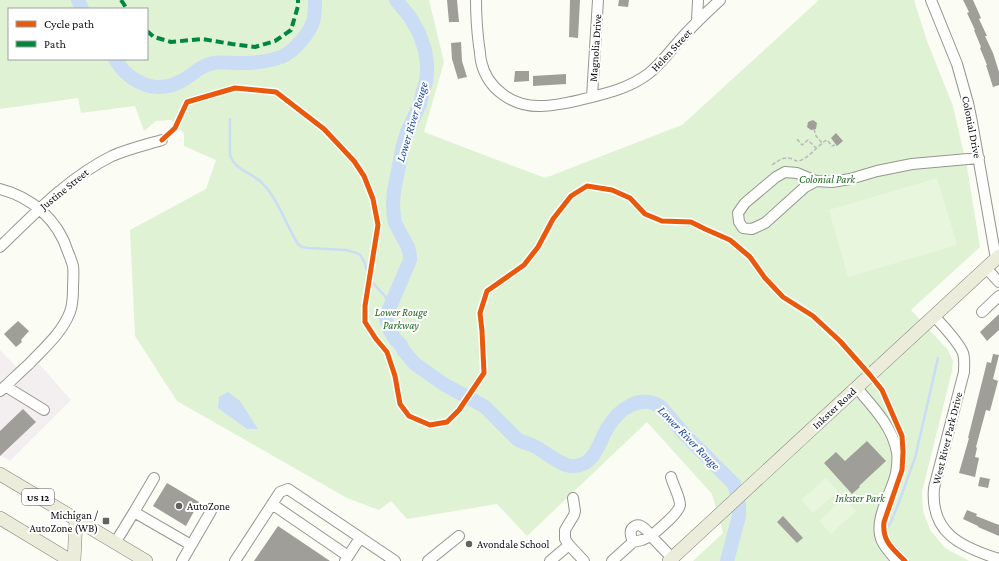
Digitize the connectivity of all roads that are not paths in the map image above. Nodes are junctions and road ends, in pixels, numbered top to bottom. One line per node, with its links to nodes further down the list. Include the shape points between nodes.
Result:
1 (476, 0): 7 (street, Helen Street, via 483,69 500,93 520,104 538,106 563,104)
2 (598, 0): 7 (street, Magnolia Drive)
3 (698, 0): 6 (street)
4 (720, 0): 6 (street, Helen Street)
5 (931, 0): 9 (street, Colonial Drive, via 963,84)
6 (697, 22): 7 (street, Helen Street, via 647,75 623,88)
7 (592, 97)
8 (162, 140): 12 (street, Justine Street, via 126,150 100,162 63,187)
9 (978, 158): 10 (street, via 912,164 850,179); 14 (street, Colonial Drive)
10 (816, 181): 10 (street, via 797,173 785,172 776,176 744,203 738,213 739,222 743,228 752,229 764,224)
11 (0, 189): 12 (street, via 21,196)
12 (40, 208): 13 (street, Justine Street); 20 (street, via 60,233 66,247 72,265 73,300 70,312 56,335)
13 (0, 247)
14 (994, 261): 15 (street); 18 (main road, Inkster Road)
15 (999, 282)
16 (999, 296): 17 (street)
17 (982, 312)
18 (934, 316): 19 (main road, Inkster Road); 40 (street, West River Park Drive, via 959,345 965,363 934,488 935,510 942,526 955,540)
19 (856, 387): 42 (main road, Inkster Road); 51 (street, via 890,431 897,453 896,476 885,503 879,530 882,542)
20 (3, 388): 21 (street)
21 (44, 410)
22 (0, 474): 30 (main road, US 12)
23 (671, 477): 32 (street, via 680,505 677,512)
24 (154, 478): 28 (street)
25 (574, 498): 37 (street, via 574,515 565,530 565,539)
26 (272, 504): 33 (street, via 280,492 288,489); 39 (street); 46 (street)
27 (211, 511): 36 (street)
28 (134, 512): 35 (street); 36 (street)
29 (0, 518): 38 (main road)
30 (76, 520): 35 (main road, US 12); 43 (main road)
31 (459, 536): 41 (street)
32 (652, 536): 34 (street); 34 (street, via 640,525 636,526 630,534); 42 (street)
33 (360, 538): 39 (street); 47 (street)
34 (633, 542): 50 (street)
35 (115, 543): 44 (main road, US 12)
36 (191, 545): 45 (street)
37 (569, 545): 48 (street); 49 (street)
38 (56, 557): 43 (main road)
39 (346, 558)
40 (999, 559)
41 (431, 560)
42 (670, 560)
43 (73, 561)
44 (146, 561)
45 (182, 561)
46 (235, 561)
47 (395, 561)
48 (550, 561)
49 (584, 561)
50 (612, 561)
51 (897, 561)

